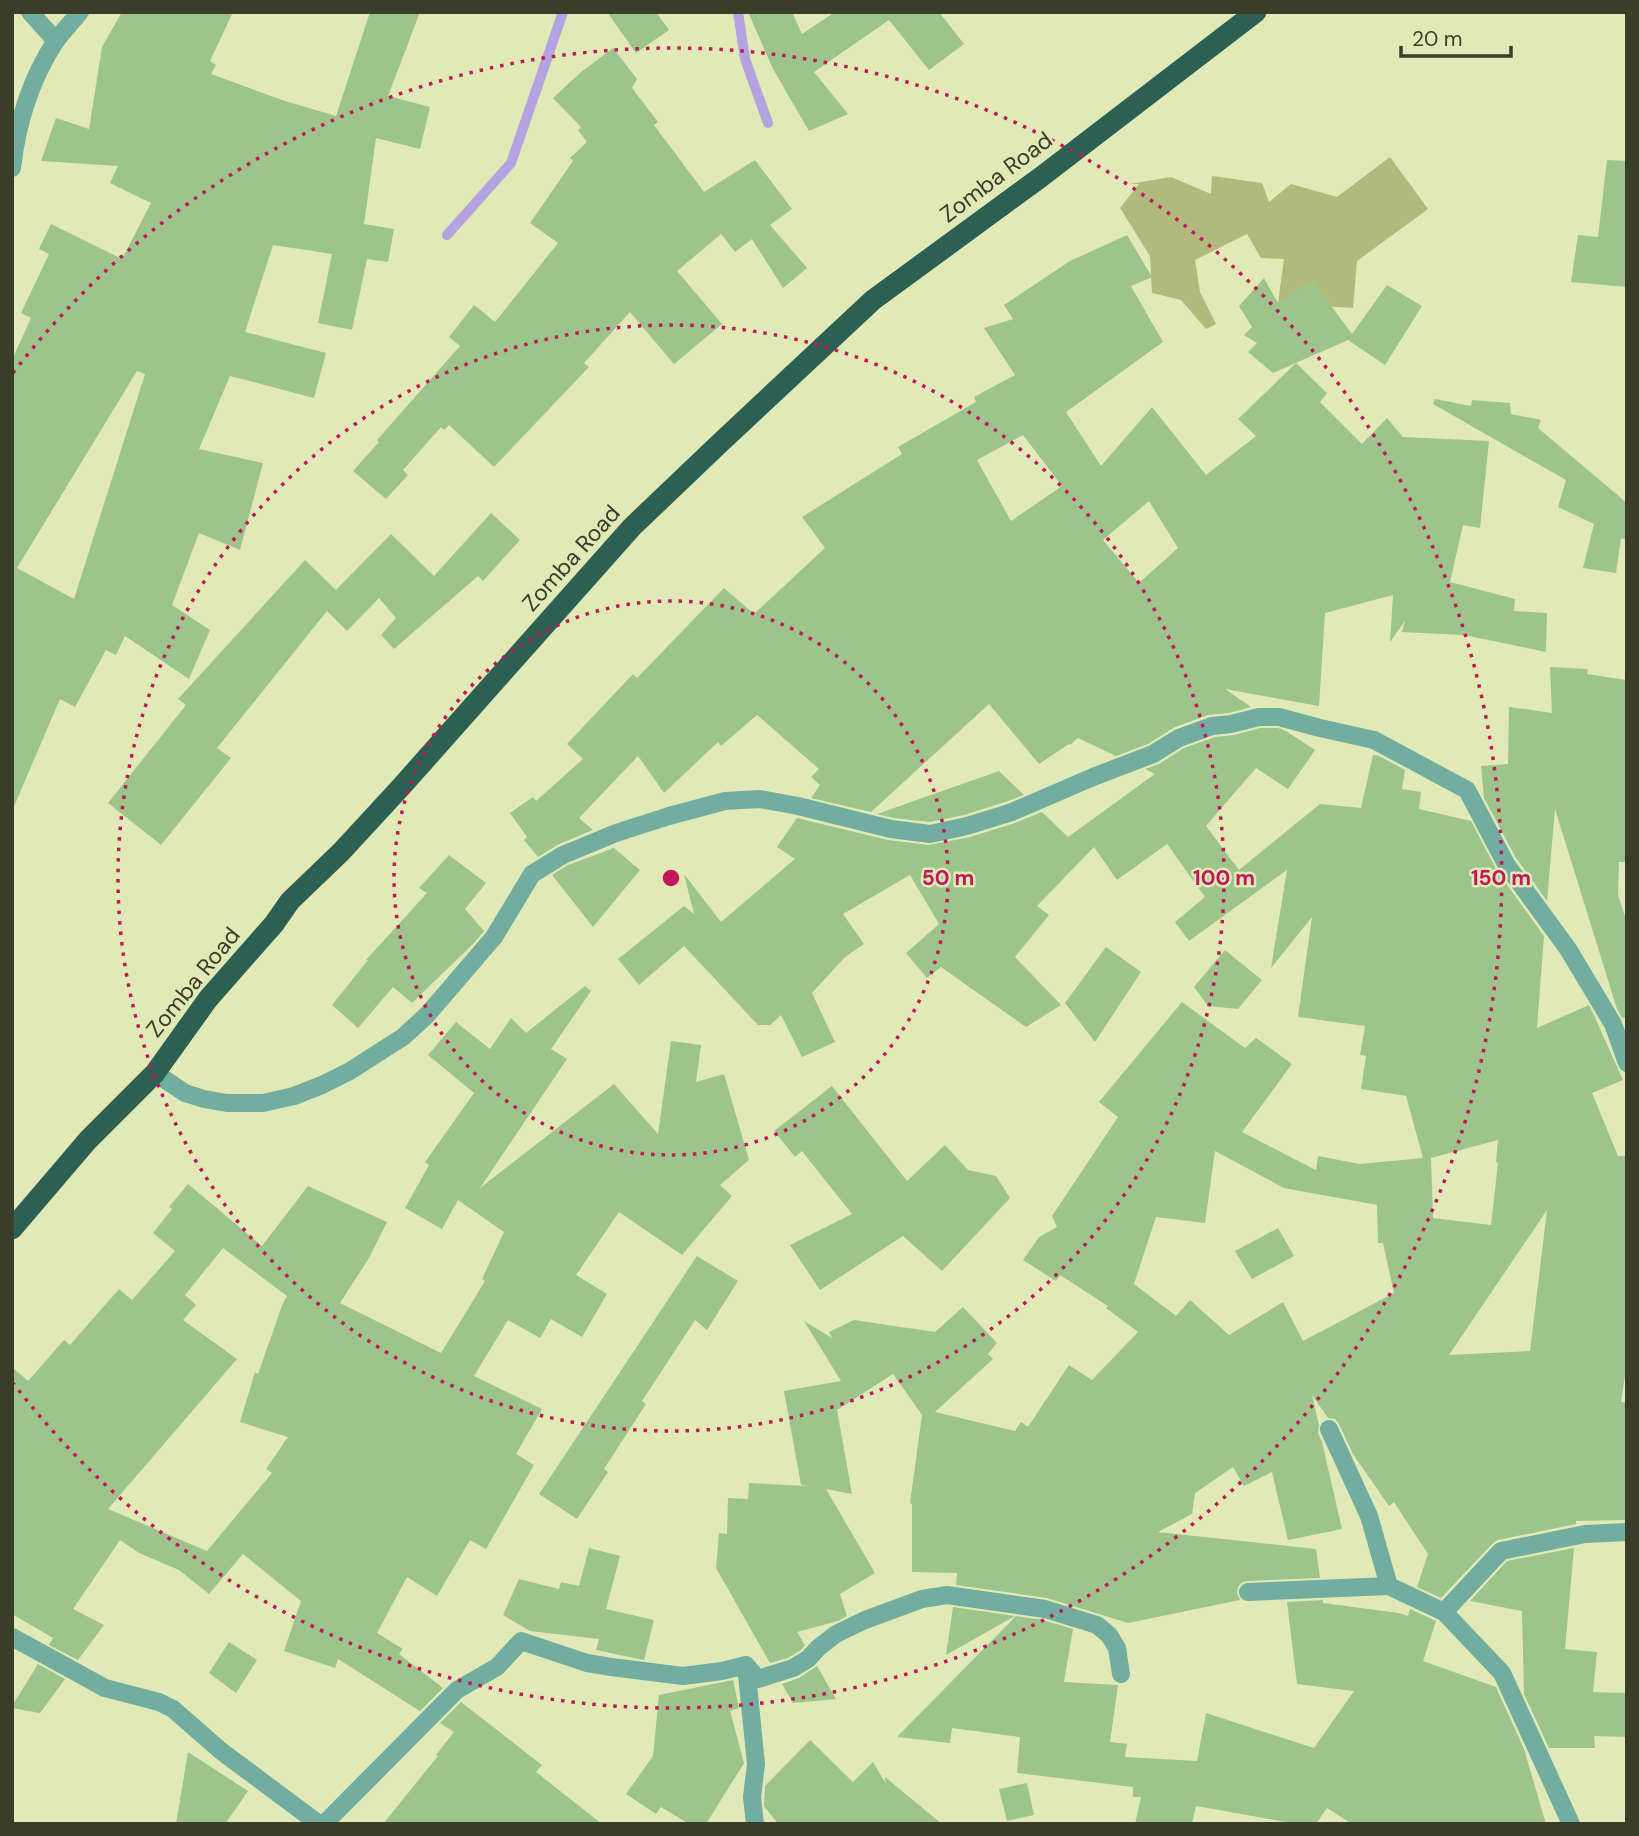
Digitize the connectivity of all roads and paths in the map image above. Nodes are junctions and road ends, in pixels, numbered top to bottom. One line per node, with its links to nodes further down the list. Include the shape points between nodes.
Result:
1 (30, 12): 4 (street)
2 (80, 12): 4 (street)
3 (1256, 12): 7 (highway, Zomba Road, via 873,300 632,527 401,787 290,901 208,999)
4 (56, 41): 5 (street, via 32,86)
5 (12, 168)
6 (1627, 1063): 7 (street, via 1613,1024 1568,949 1506,864 1467,790 1374,740 1279,717 1259,717 1212,726 1012,812 930,834 760,799 725,801 616,833 531,874 494,937 427,1015 403,1037 350,1071 294,1096 263,1103 204,1099 185,1093)
7 (155, 1073): 8 (highway, Zomba Road)
8 (12, 1229)
9 (1329, 1429): 11 (street, via 1369,1516)
10 (1627, 1532): 13 (street, via 1585,1534 1501,1551)
11 (1389, 1586): 12 (street); 13 (street)
12 (1248, 1592)
13 (1444, 1612): 19 (street, via 1502,1674)
14 (12, 1637): 17 (street, via 105,1688 173,1709 221,1751)
15 (746, 1665): 16 (street, via 758,1679 793,1668 836,1634 865,1620 947,1595 1045,1609 1097,1625 1117,1648); 17 (street, via 683,1676 587,1663 521,1641 497,1667 457,1690); 18 (street, via 756,1765)
16 (1121, 1674)
17 (321, 1824)
18 (755, 1824)
19 (1571, 1824)

